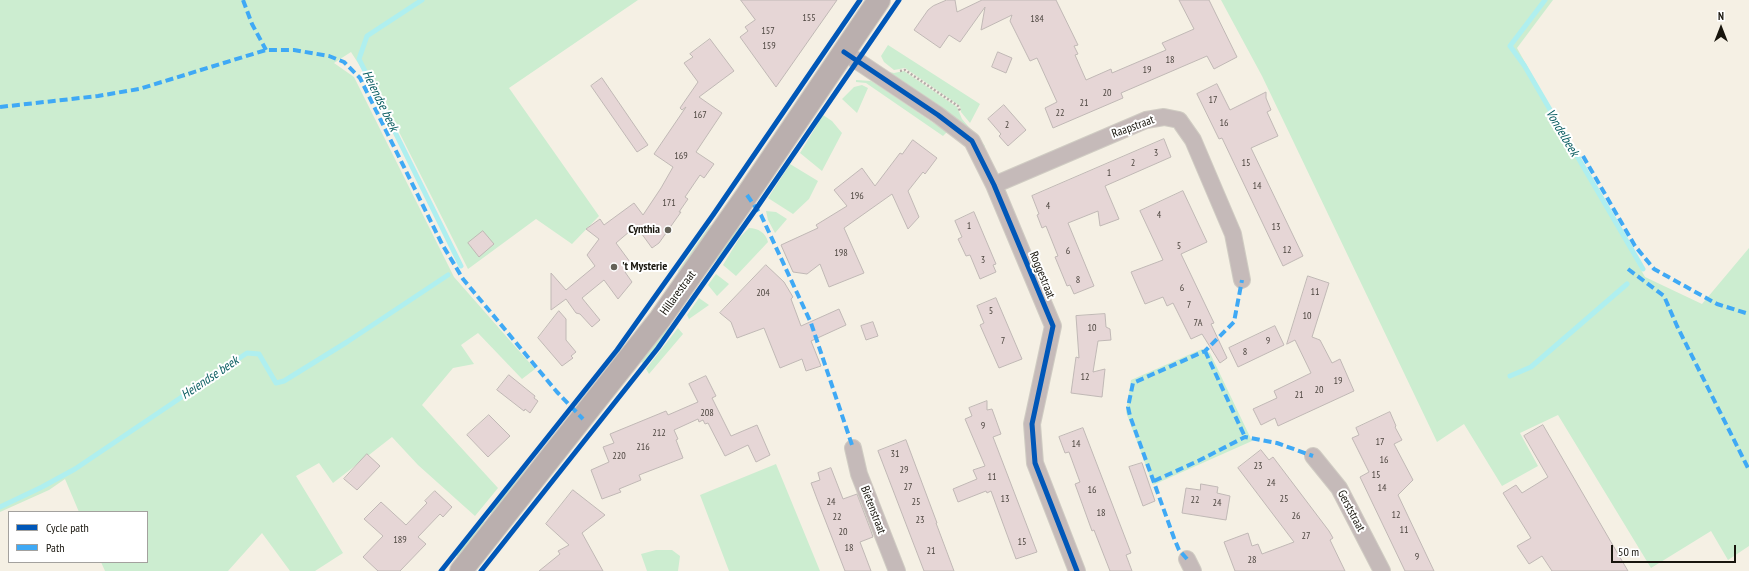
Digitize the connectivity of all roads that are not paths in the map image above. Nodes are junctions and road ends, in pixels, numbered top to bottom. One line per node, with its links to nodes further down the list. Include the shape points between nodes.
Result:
1 (877, 1): 2 (main road, Hillarestraat)
2 (844, 52): 3 (street, Roggestraat, via 972,141); 7 (main road, Hillarestraat, via 660,319)
3 (994, 185): 4 (street, Raapstraat, via 1146,120 1164,117 1179,120 1193,140 1233,234); 9 (street, Roggestraat, via 1053,326 1032,424 1035,463)
4 (1242, 280)
5 (852, 448): 8 (street, Bietenstraat, via 859,474)
6 (1313, 456): 10 (street, Gerststraat, via 1339,488)
7 (461, 571)
8 (897, 571)
9 (1077, 571)
10 (1382, 571)

